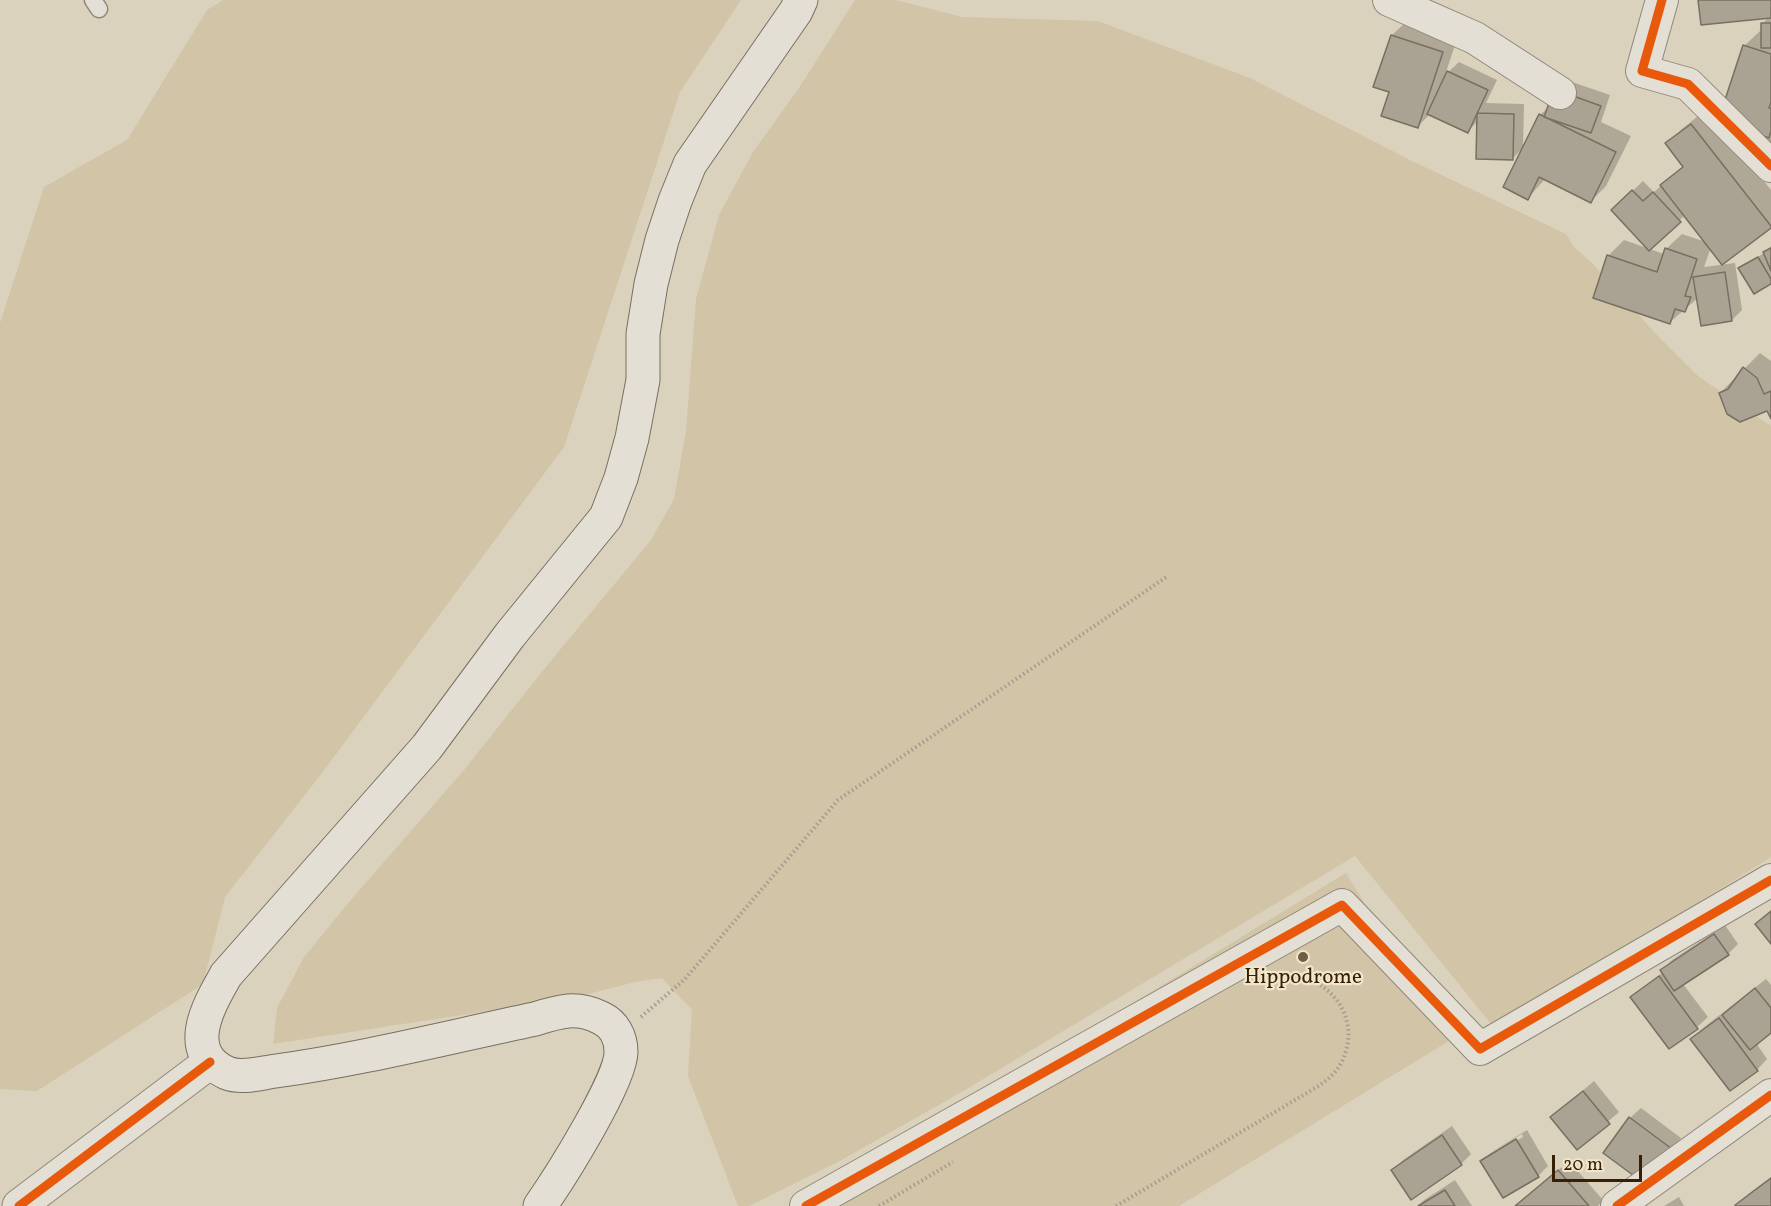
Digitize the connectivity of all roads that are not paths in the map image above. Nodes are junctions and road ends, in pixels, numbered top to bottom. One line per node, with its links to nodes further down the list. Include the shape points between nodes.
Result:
1 (801, 0): 7 (main road, via 690,164 675,201 650,294 643,334 644,380 633,438 606,517 510,635 427,747 226,975 207,1009 202,1027 203,1045)
2 (1389, 0): 4 (street, via 1475,38)
3 (1662, 0): 5 (street, via 1642,71 1688,84)
4 (1560, 93)
5 (1771, 166)
6 (1771, 880): 11 (street, via 1480,1049 1342,905)
7 (210, 1062): 9 (main road); 10 (main road, via 228,1074 248,1076 315,1067 564,1010 589,1012 609,1022 619,1036 621,1053 615,1075 582,1139)
8 (1771, 1095): 12 (street)
9 (20, 1206)
10 (540, 1206)
11 (806, 1206)
12 (1617, 1206)

